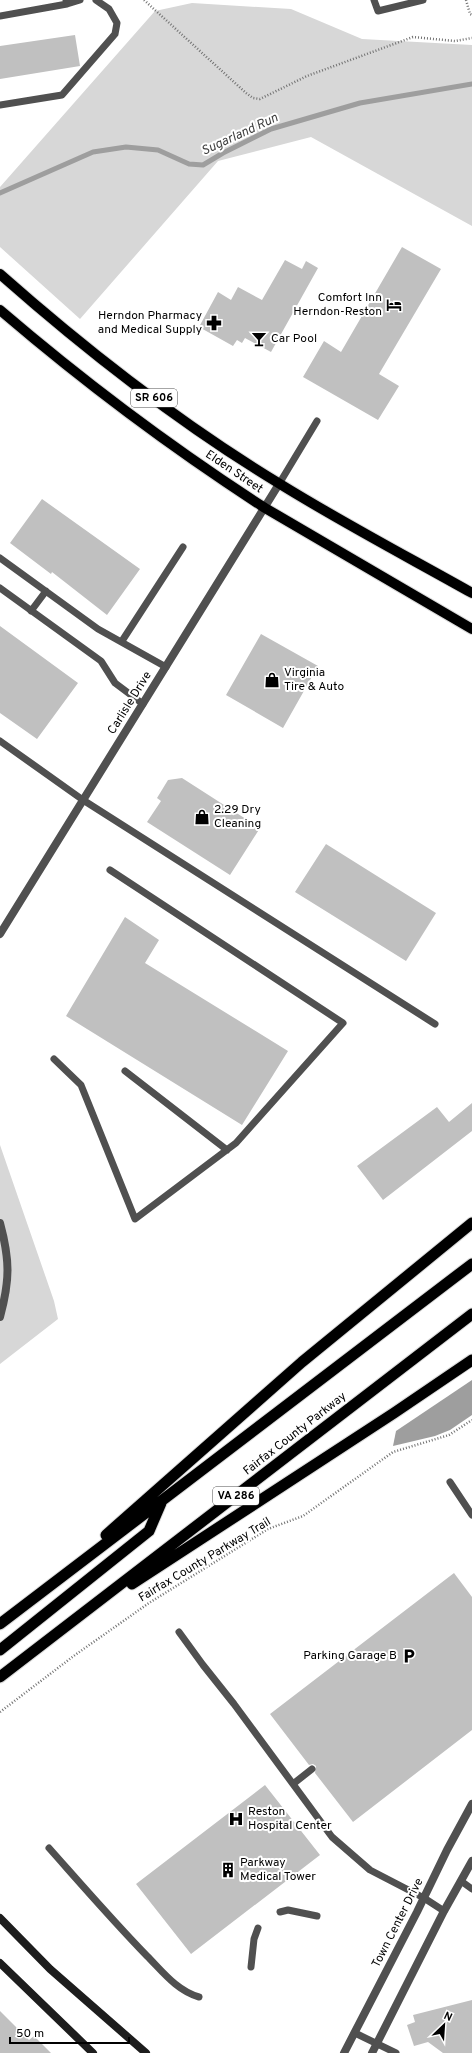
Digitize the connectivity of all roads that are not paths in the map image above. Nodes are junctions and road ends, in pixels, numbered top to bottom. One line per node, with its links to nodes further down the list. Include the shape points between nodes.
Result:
1 (80, 0): 5 (lane)
2 (96, 0): 7 (lane, via 109,9 117,23 115,34 62,94)
3 (374, 0): 4 (lane, via 378,11)
4 (424, 0)
5 (66, 2): 6 (lane)
6 (0, 16)
7 (0, 105)
8 (0, 274): 11 (main road, Elden Street / SR 606, via 114,369)
9 (0, 310): 12 (main road, Elden Street / SR 606, via 113,402)
10 (317, 421): 11 (lane)
11 (279, 484): 12 (street, Carlisle Drive); 17 (main road, Elden Street / SR 606)
12 (265, 508): 19 (main road, Elden Street / SR 606); 21 (street, Carlisle Drive)
13 (183, 547): 20 (lane)
14 (0, 558): 16 (lane)
15 (0, 588): 18 (lane)
16 (46, 591): 18 (lane); 20 (lane, via 98,628)
17 (472, 593)
18 (31, 611): 22 (lane, via 102,661 115,683)
19 (472, 629)
20 (122, 641): 21 (lane)
21 (166, 667): 22 (street, Carlisle Drive)
22 (144, 704): 24 (street, Carlisle Drive)
23 (0, 741): 24 (lane)
24 (83, 800): 26 (street, Carlisle Drive); 27 (lane)
25 (110, 870): 30 (lane, via 343,1023 236,1144)
26 (0, 934)
27 (435, 1024)
28 (54, 1059): 30 (lane, via 81,1085 135,1219)
29 (125, 1071): 30 (lane)
30 (227, 1150)
31 (0, 1223): 35 (street, via 7,1249 9,1274)
32 (472, 1223): 40 (highway, via 302,1362)
33 (472, 1264): 38 (highway)
34 (472, 1314): 42 (highway, Fairfax County Parkway / VA 286)
35 (0, 1317)
36 (472, 1360): 42 (highway)
37 (450, 1482): 39 (lane)
38 (162, 1502): 40 (highway); 44 (highway, via 149,1531)
39 (472, 1515)
40 (42, 1591): 41 (highway)
41 (0, 1624)
42 (66, 1626): 45 (highway, Fairfax County Parkway / VA 286)
43 (179, 1632): 47 (lane)
44 (0, 1650)
45 (0, 1677)
46 (312, 1769): 47 (lane)
47 (293, 1784): 53 (lane, via 332,1837 363,1865)
48 (472, 1804): 53 (street, Town Center Drive)
49 (49, 1848): 61 (lane, via 127,1936 168,1977 189,1994)
50 (472, 1861): 51 (street)
51 (461, 1881): 52 (lane); 54 (street)
52 (472, 1889)
53 (424, 1898): 54 (lane); 62 (street, Town Center Drive)
54 (444, 1911): 63 (street)
55 (280, 1912): 56 (lane, via 288,1910)
56 (316, 1916)
57 (0, 1918): 65 (main road, via 50,1969)
58 (258, 1928): 60 (lane)
59 (0, 1963): 64 (main road)
60 (251, 1967)
61 (199, 1997)
62 (355, 2033): 63 (lane); 66 (street, Town Center Drive)
63 (377, 2043): 67 (street); 68 (lane)
64 (93, 2053)
65 (146, 2053)
66 (344, 2053)
67 (372, 2053)
68 (396, 2053)

